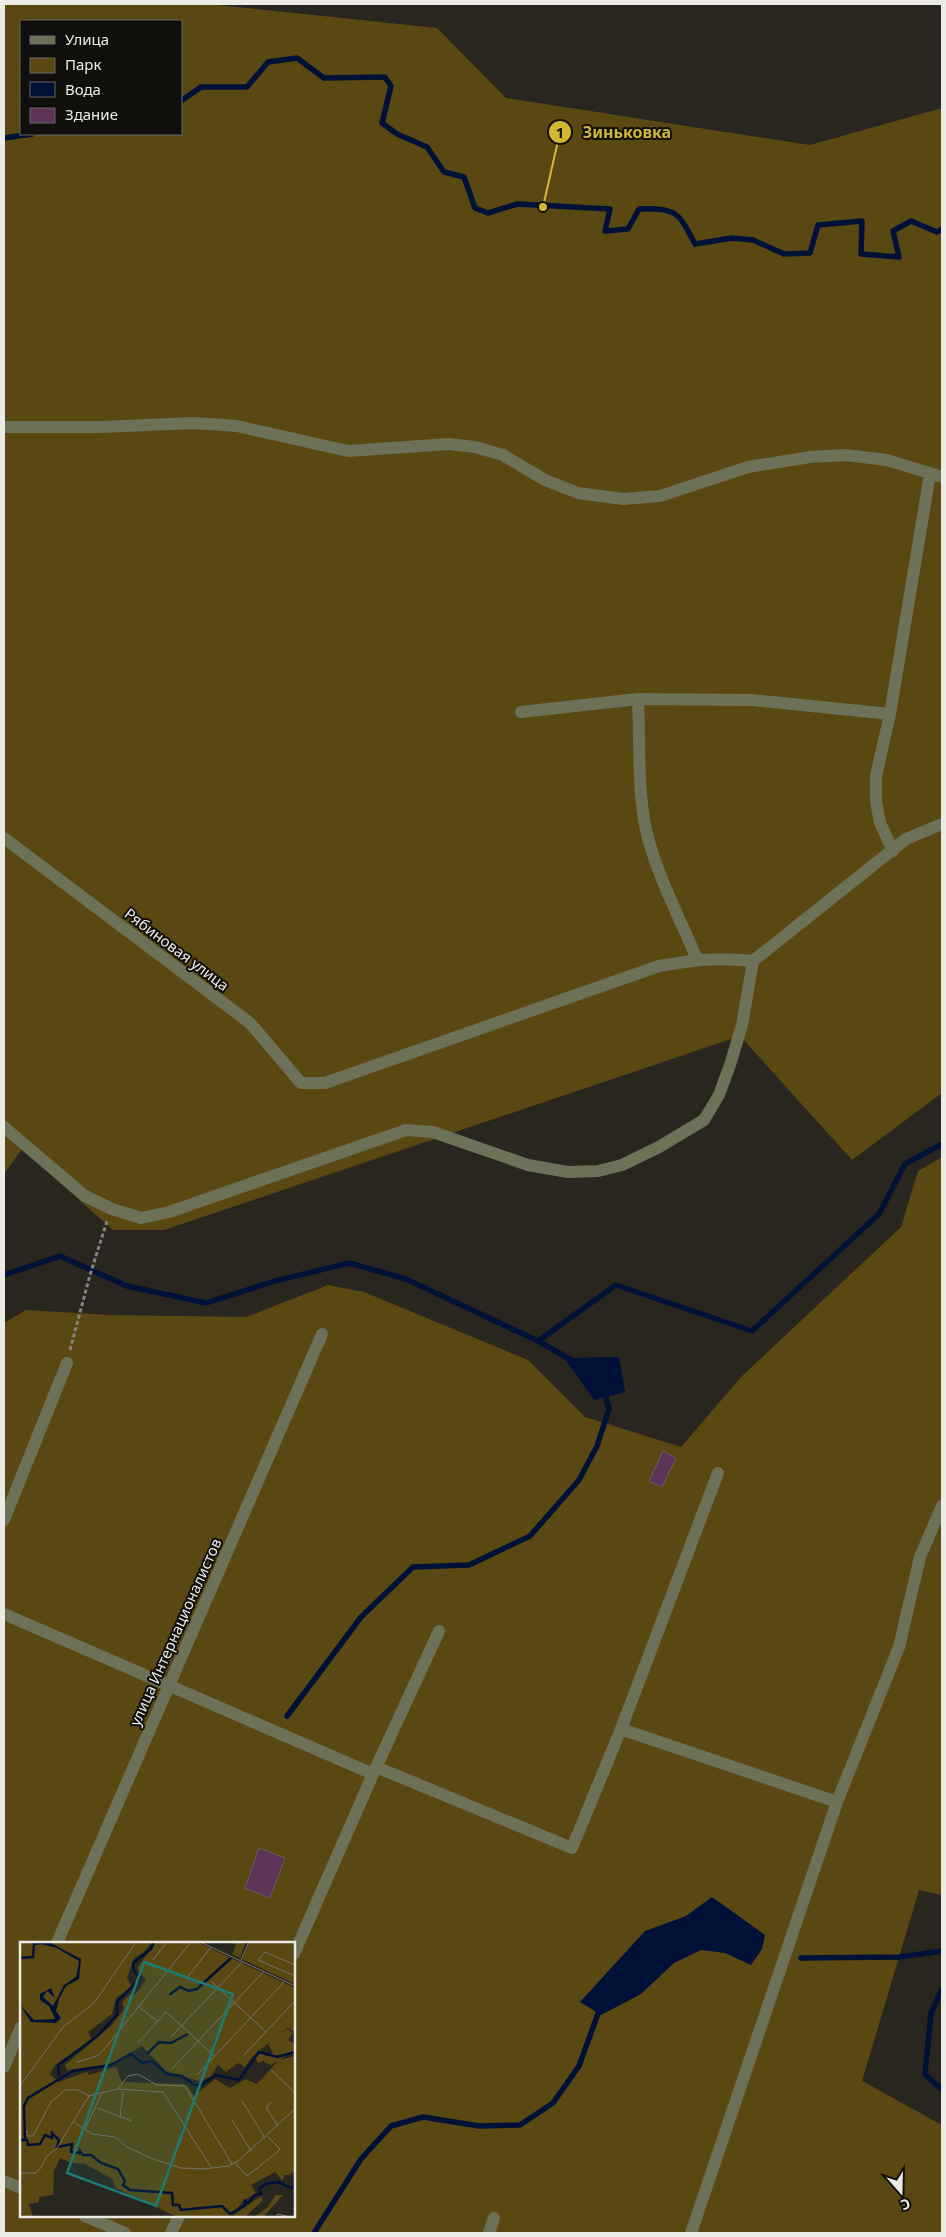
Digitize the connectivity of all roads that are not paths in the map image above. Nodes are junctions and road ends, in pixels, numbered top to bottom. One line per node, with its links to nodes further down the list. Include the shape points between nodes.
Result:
1 (4, 427): 2 (street, via 194,423 237,426 348,451 449,444 475,447 503,454 545,480 578,493 623,499 660,496 748,467 810,457 844,455 887,460)
2 (936, 476): 5 (street)
3 (638, 700): 4 (street); 5 (street, via 752,700); 9 (street, via 647,837)
4 (521, 712)
5 (890, 714): 8 (street, via 876,776 876,801 880,824)
6 (942, 824): 8 (street, via 906,840)
7 (4, 838): 9 (street, Рябиновая улица, via 250,1023 301,1083 325,1083 659,966)
8 (893, 851): 10 (street)
9 (697, 959): 10 (street)
10 (753, 961): 11 (street, via 742,1025 730,1065 720,1095 704,1120 622,1165 568,1172 528,1165 433,1132 406,1130 169,1212 141,1218 85,1196)
11 (4, 1127)
12 (322, 1334): 19 (street, улица Интернационалистов)
13 (67, 1363): 16 (street)
14 (718, 1473): 20 (street)
15 (942, 1506): 22 (street, via 920,1557 899,1647)
16 (4, 1520)
17 (4, 1614): 19 (street)
18 (440, 1631): 21 (street)
19 (169, 1686): 21 (street); 23 (street, улица Интернационалистов)
20 (621, 1729): 21 (street, via 572,1848); 22 (street)
21 (374, 1771): 24 (street)
22 (837, 1802): 35 (street)
23 (57, 1942)
24 (295, 1952)
25 (20, 2029): 26 (street)
26 (4, 2067)
27 (4, 2181): 28 (street)
28 (20, 2188)
29 (87, 2217): 32 (street)
30 (179, 2217): 33 (street)
31 (494, 2218): 34 (street)
32 (125, 2233)
33 (171, 2233)
34 (489, 2233)
35 (691, 2233)

